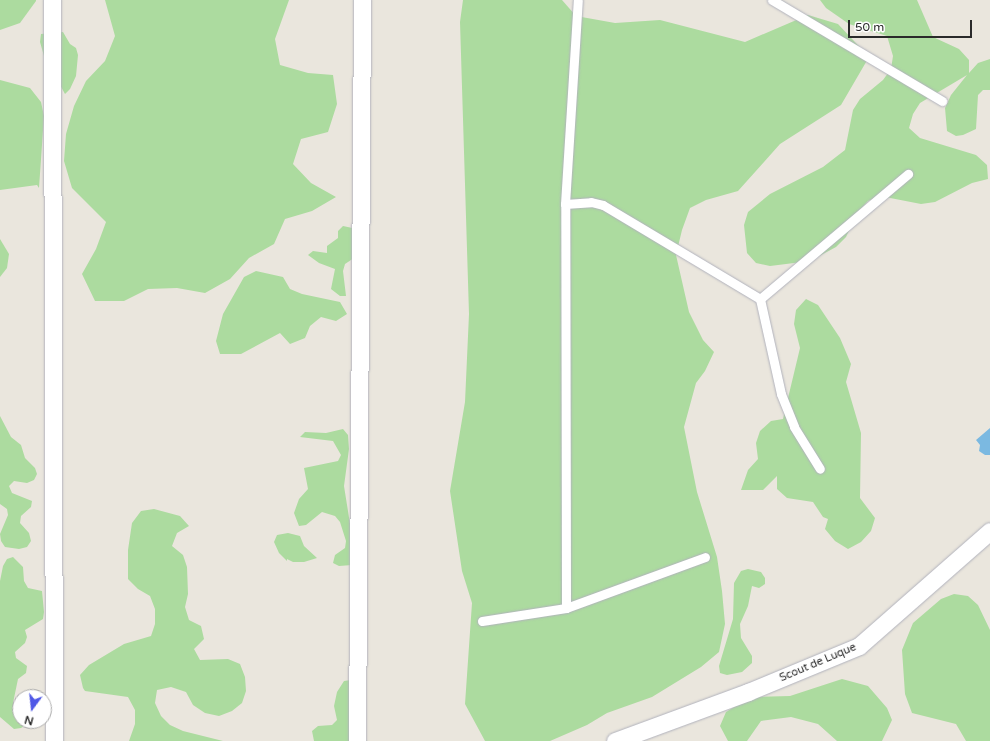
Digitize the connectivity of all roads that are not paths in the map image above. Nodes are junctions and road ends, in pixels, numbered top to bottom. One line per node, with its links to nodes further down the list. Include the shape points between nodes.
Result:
1 (52, 0): 14 (street)
2 (362, 0): 15 (street)
3 (578, 0): 7 (lane)
4 (772, 0): 5 (lane)
5 (942, 101)
6 (908, 174): 8 (lane)
7 (565, 204): 8 (lane, via 591,202 603,205); 12 (lane)
8 (760, 299): 9 (lane, via 781,394 794,426)
9 (820, 469)
10 (990, 531): 16 (street, Scout de Luque, via 859,646 748,692)
11 (705, 557): 12 (lane)
12 (566, 608): 13 (lane)
13 (482, 621)
14 (54, 741)
15 (357, 741)
16 (615, 741)

